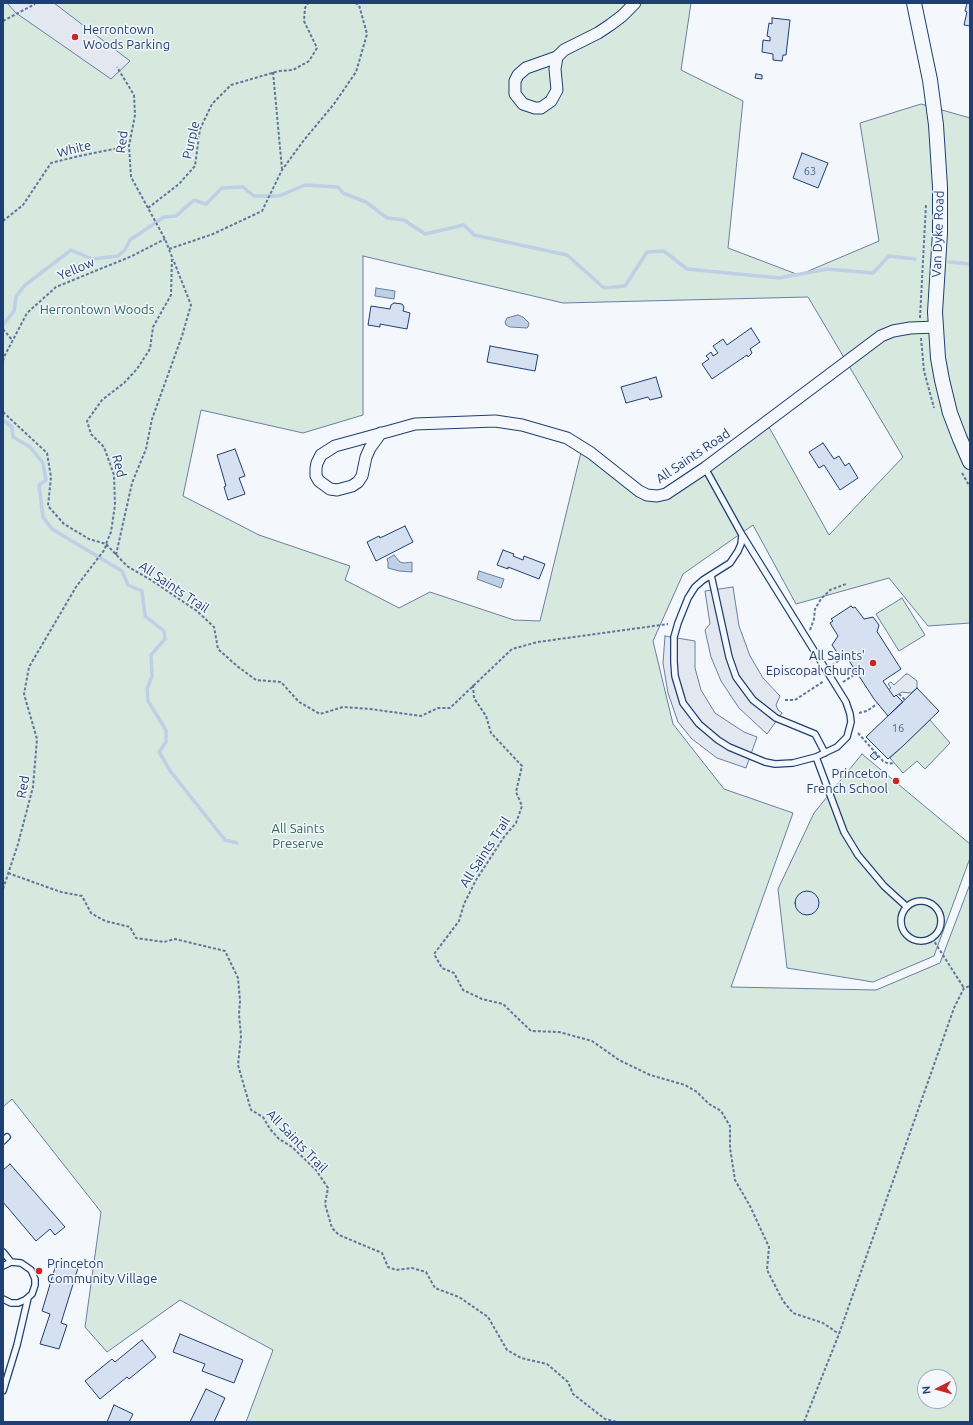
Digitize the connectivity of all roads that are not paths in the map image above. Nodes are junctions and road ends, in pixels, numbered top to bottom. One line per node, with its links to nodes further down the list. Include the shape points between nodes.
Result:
1 (635, 3): 3 (street, via 610,25 564,50)
2 (914, 3): 4 (street, Van Dyke Road, via 930,80 938,155 940,232)
3 (557, 57): 3 (street, via 526,68 518,75 514,88 523,104 541,108 551,101 557,90)
4 (936, 327): 6 (street, Van Dyke Road, via 938,358 948,406); 7 (street, All Saints Road, via 910,328 881,336)
5 (381, 433): 5 (street, All Saints Road, via 336,446 321,455 316,468 319,482 337,490 358,482 370,448); 7 (street, All Saints Road, via 415,424 495,421 522,425 567,438 591,453 639,491 656,496 666,494)
6 (970, 462)
7 (705, 468): 8 (lane)
8 (742, 535): 9 (lane, via 741,544 730,563); 10 (lane, via 846,702 851,722 847,737 837,747)
9 (711, 574): 10 (lane, via 729,657 736,677 753,700 776,718 815,734); 11 (lane, via 688,598 674,637 675,676 683,704 699,724 718,740 765,762 785,764)
10 (825, 753): 11 (lane)
11 (816, 757): 12 (lane, via 844,832 858,856 884,886)
12 (907, 907): 12 (lane, via 918,902 931,904 940,915 940,928 937,934 926,941 913,940 901,925 903,912)
13 (3, 1252): 14 (lane)
14 (11, 1262): 15 (lane); 16 (lane, via 21,1263 31,1270 35,1285)
15 (3, 1266)
16 (28, 1298): 17 (lane, via 18,1303); 18 (lane)
17 (3, 1299)
18 (3, 1391)

